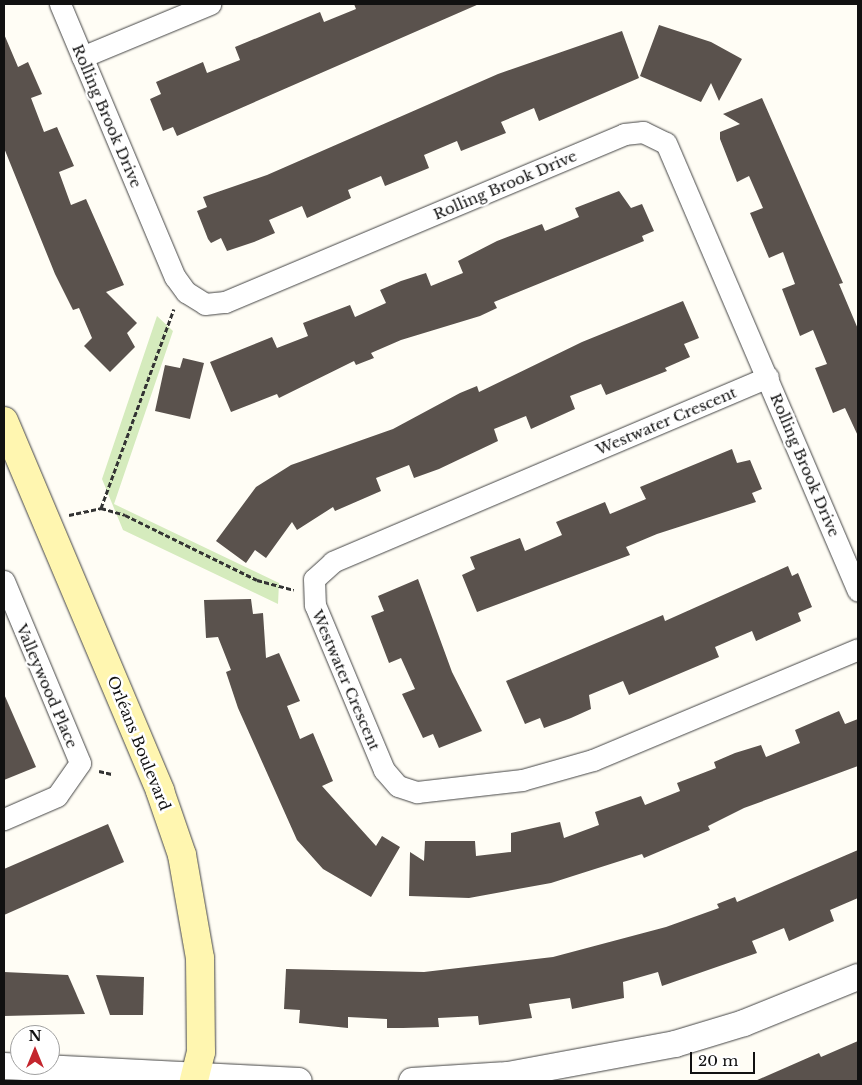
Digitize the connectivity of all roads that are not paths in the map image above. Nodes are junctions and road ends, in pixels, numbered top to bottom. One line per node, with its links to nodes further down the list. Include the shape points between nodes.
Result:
1 (60, 4): 3 (street, Rolling Brook Drive)
2 (210, 4): 3 (street)
3 (82, 57): 4 (street, Rolling Brook Drive, via 175,277 186,292 205,304 225,302 624,134 643,132 666,144 677,161)
4 (768, 377): 7 (street, Rolling Brook Drive); 8 (street, Westwater Crescent, via 333,562 314,579 312,592 384,770 398,786 417,792 522,780 593,760)
5 (4, 421): 12 (main road, Orléans Boulevard, via 182,856 200,958 200,1052)
6 (4, 581): 9 (street, Valleywood Place, via 80,763 57,796)
7 (858, 590)
8 (858, 649)
9 (4, 819)
10 (858, 977): 14 (street, via 744,1023 666,1046 508,1075)
11 (4, 1066): 12 (street)
12 (194, 1078): 13 (street)
13 (299, 1081)
14 (412, 1081)

